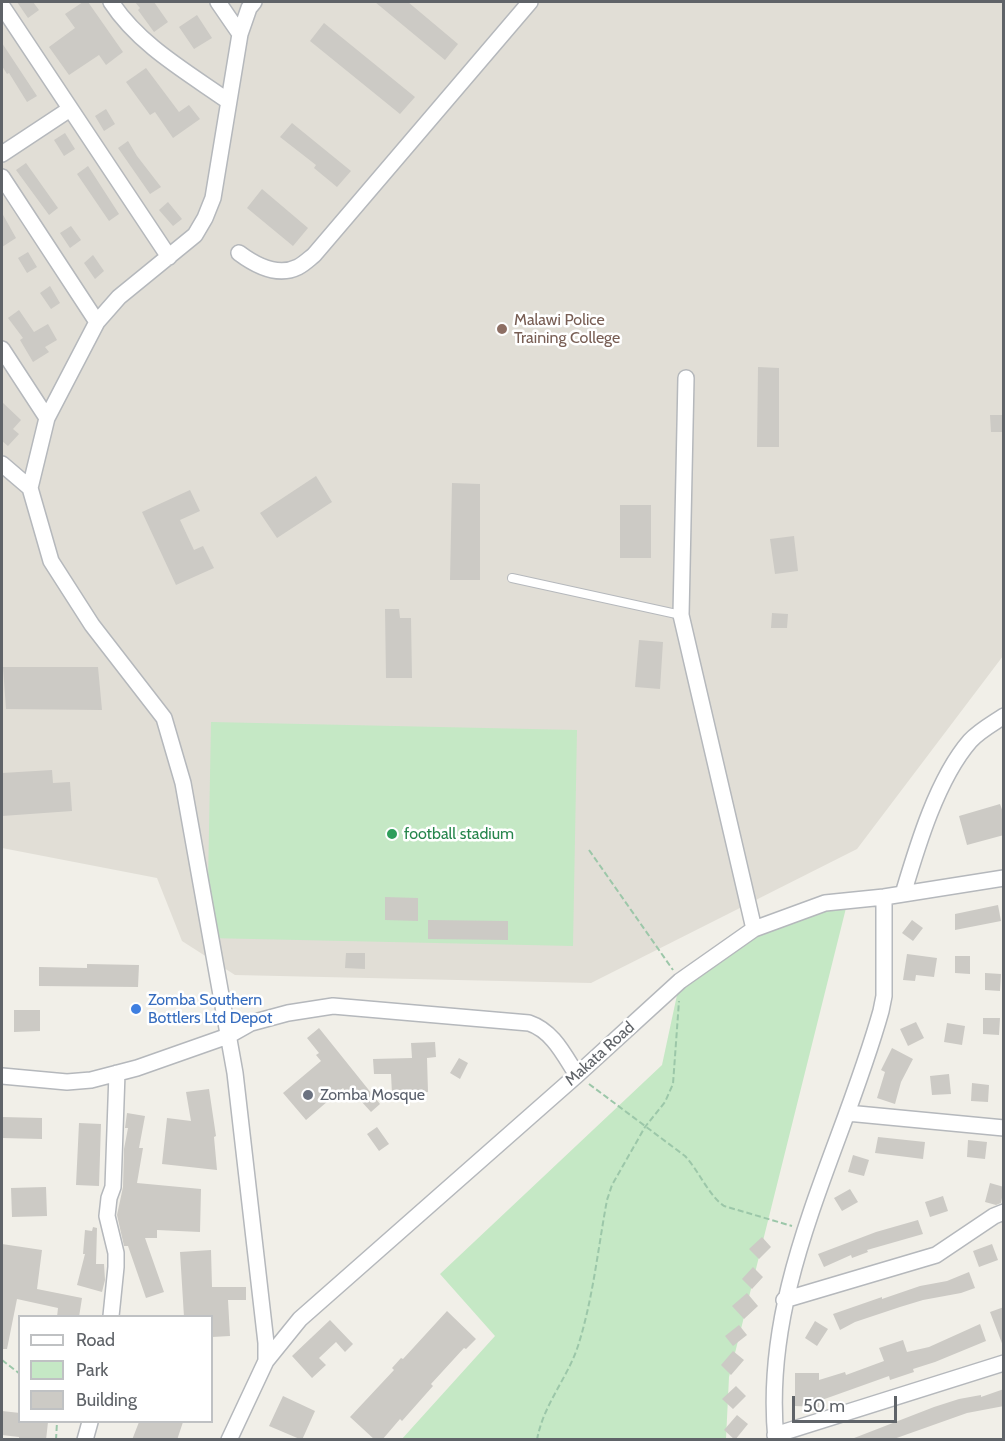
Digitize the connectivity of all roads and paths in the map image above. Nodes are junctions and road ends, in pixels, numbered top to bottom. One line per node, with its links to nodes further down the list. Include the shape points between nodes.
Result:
1 (111, 2): 7 (street, via 146,42)
2 (218, 2): 6 (street)
3 (254, 2): 6 (street)
4 (530, 2): 11 (street, via 314,255 297,268 281,270 266,269)
5 (2, 6): 8 (street)
6 (240, 34): 7 (street)
7 (228, 101): 12 (street, via 213,198 195,235)
8 (70, 109): 9 (street); 12 (street)
9 (2, 154)
10 (2, 177): 13 (street)
11 (239, 253)
12 (169, 257): 13 (street, via 119,297)
13 (97, 322): 16 (street)
14 (2, 349): 16 (street)
15 (686, 378): 20 (street)
16 (47, 418): 18 (street)
17 (2, 464): 18 (street)
18 (30, 488): 28 (street, via 51,561 92,625 164,718 183,783)
19 (512, 578): 20 (lane)
20 (681, 615): 26 (street)
21 (1004, 716): 24 (street, via 970,740 943,785 921,835)
22 (589, 850): 27 (path)
23 (1004, 878): 24 (street, Makata Road)
24 (903, 894): 25 (street, Makata Road)
25 (884, 897): 26 (street, Makata Road, via 825,903); 32 (street, via 884,996)
26 (754, 929): 27 (street, Makata Road)
27 (680, 981): 30 (street, Makata Road); 33 (path, via 673,1084 665,1102)
28 (228, 1036): 29 (street); 30 (street, via 250,1023 288,1012 333,1006 529,1023 554,1040); 40 (street, via 265,1326)
29 (117, 1073): 31 (street, via 67,1082); 38 (street, via 113,1187 107,1216 116,1253)
30 (577, 1075): 33 (path); 40 (street, Makata Road, via 300,1319)
31 (2, 1076)
32 (847, 1113): 34 (street); 36 (street)
33 (645, 1127): 36 (path, via 685,1156 724,1206); 49 (path, via 612,1185 585,1324 565,1377 545,1411)
34 (1004, 1128)
35 (1004, 1212): 37 (street, via 936,1254)
36 (804, 1230): 37 (street)
37 (784, 1300): 45 (street, via 776,1368)
38 (111, 1315)
39 (2, 1360): 42 (path)
40 (266, 1361): 48 (street)
41 (1004, 1363): 45 (street)
42 (18, 1372)
43 (57, 1423): 46 (path)
44 (90, 1423): 47 (street)
45 (775, 1437)
46 (56, 1440)
47 (85, 1440)
48 (229, 1440)
49 (537, 1440)

